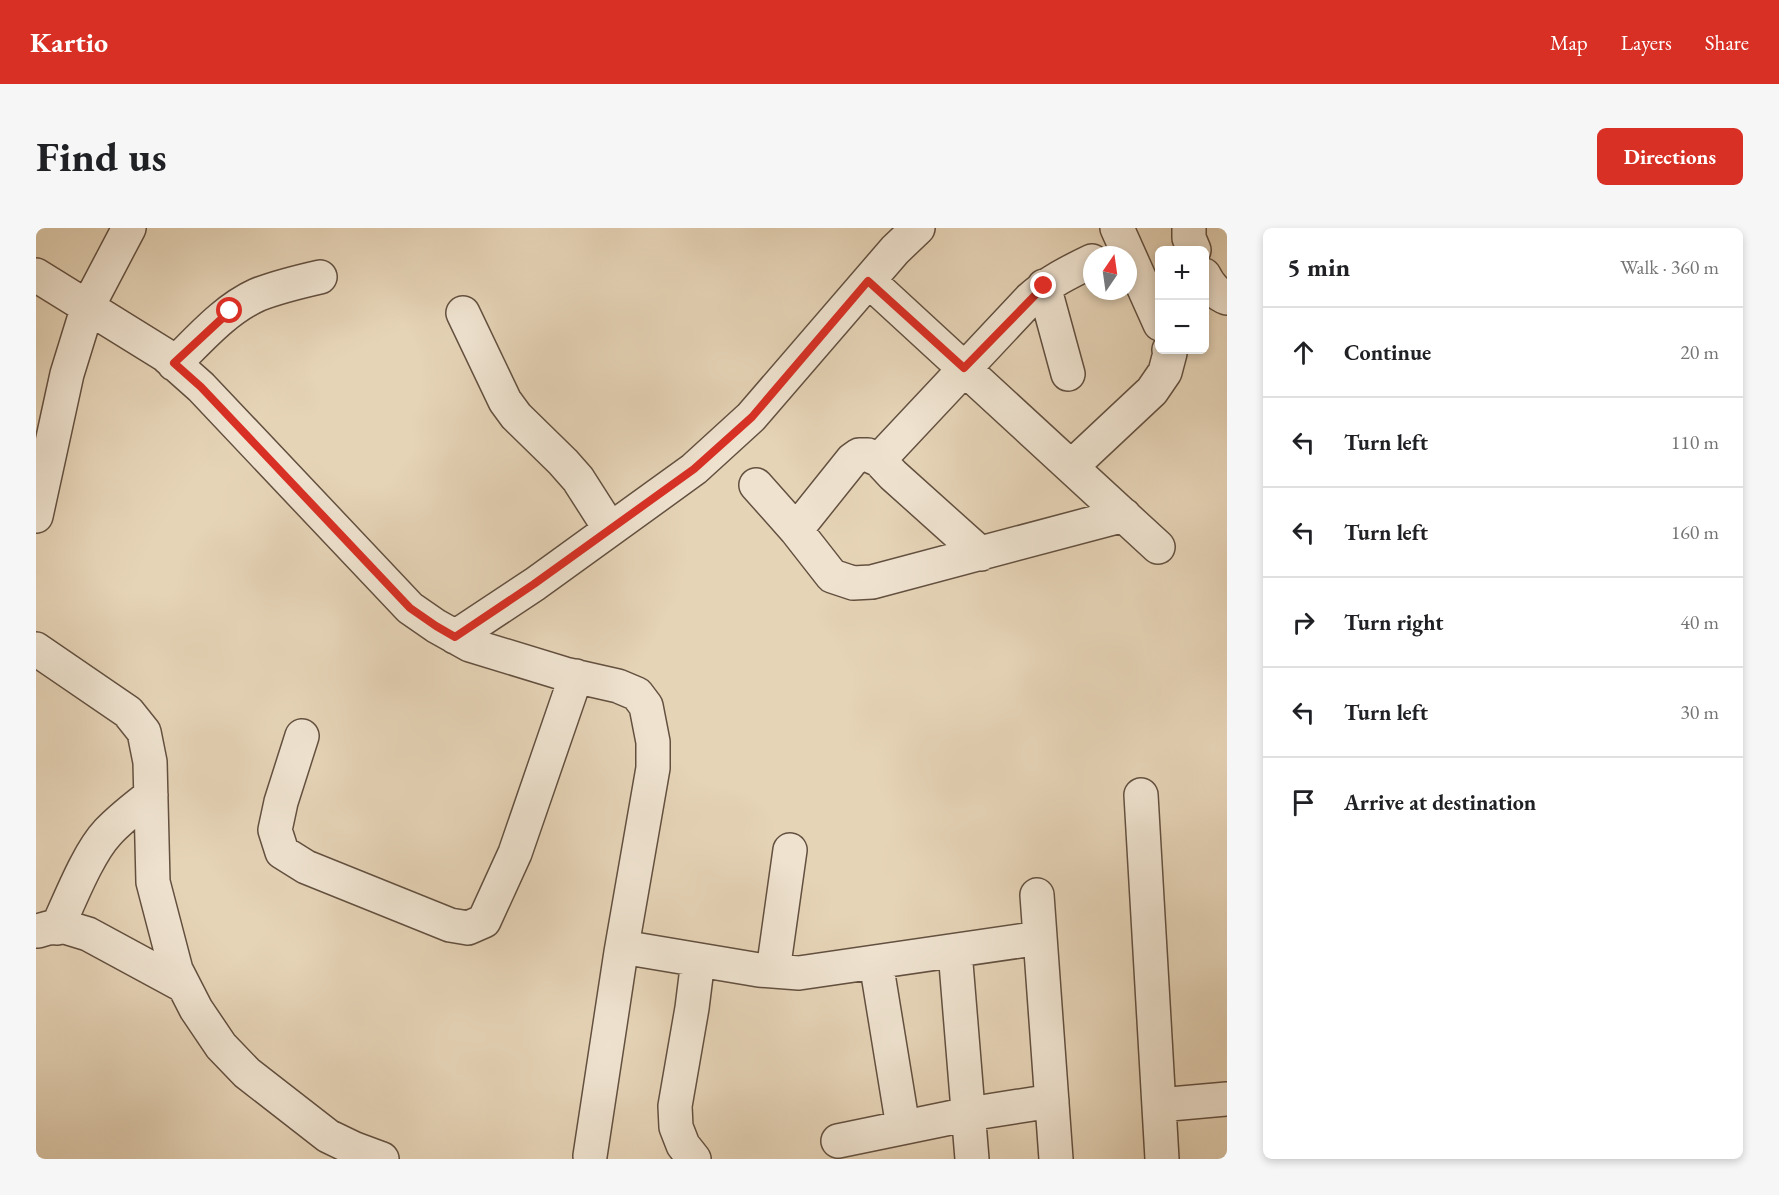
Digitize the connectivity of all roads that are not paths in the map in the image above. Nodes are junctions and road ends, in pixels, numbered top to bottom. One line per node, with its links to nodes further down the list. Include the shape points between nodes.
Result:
1 (129, 228): 13 (street)
2 (918, 228): 9 (street)
3 (1189, 228): 5 (street)
4 (1116, 243): 15 (street)
5 (1192, 246)
6 (1083, 265): 11 (street)
7 (36, 274): 13 (street)
8 (320, 277): 17 (street, via 278,287 230,311)
9 (868, 281): 18 (street); 25 (street, via 752,417 694,469)
10 (1209, 285): 12 (street)
11 (1044, 286): 18 (street); 19 (street)
12 (1227, 298)
13 (88, 306): 17 (street); 24 (street, via 67,374)
14 (463, 313): 25 (street, via 505,400 578,479)
15 (1155, 315)
16 (1170, 354): 21 (street, via 1152,391)
17 (174, 363): 29 (street, via 410,608)
18 (964, 368): 20 (street); 21 (street)
19 (1068, 374)
20 (879, 460): 26 (street, via 868,455 852,460); 28 (street)
21 (1071, 466): 23 (street)
22 (756, 485): 26 (street)
23 (1124, 515): 27 (street); 28 (street)
24 (36, 516)
25 (610, 530): 29 (street)
26 (796, 530): 28 (street, via 832,576 853,583 872,582)
27 (1158, 547)
28 (981, 554)
29 (455, 637): 31 (street, via 470,645)
30 (36, 649): 33 (street, via 128,712 144,732)
31 (576, 676): 32 (street, via 515,853 484,921 468,928 450,925 306,867 282,852 275,830); 39 (street, via 637,694 646,706 653,742 649,800)
32 (302, 736)
33 (151, 795): 37 (street, via 106,834); 44 (street, via 153,882 176,970)
34 (1141, 795): 47 (street)
35 (790, 850): 43 (street)
36 (1037, 895): 38 (street)
37 (47, 930): 44 (street, via 65,927 88,934)
38 (1040, 938): 40 (street); 46 (street)
39 (622, 947): 41 (street); 51 (street)
40 (955, 951): 42 (street); 48 (street)
41 (698, 960): 43 (street); 53 (street, via 675,1106 676,1127)
42 (876, 962): 43 (street, via 799,973); 49 (street)
43 (773, 971)
44 (184, 986): 52 (street, via 221,1046 247,1073 328,1136)
45 (1227, 1100): 47 (street)
46 (1052, 1101): 48 (street); 55 (street)
47 (1159, 1105): 56 (street)
48 (969, 1114): 49 (street); 54 (street)
49 (903, 1127): 50 (street)
50 (838, 1141)
51 (590, 1156)
52 (382, 1159)
53 (694, 1159)
54 (972, 1159)
55 (1056, 1159)
56 (1162, 1159)

